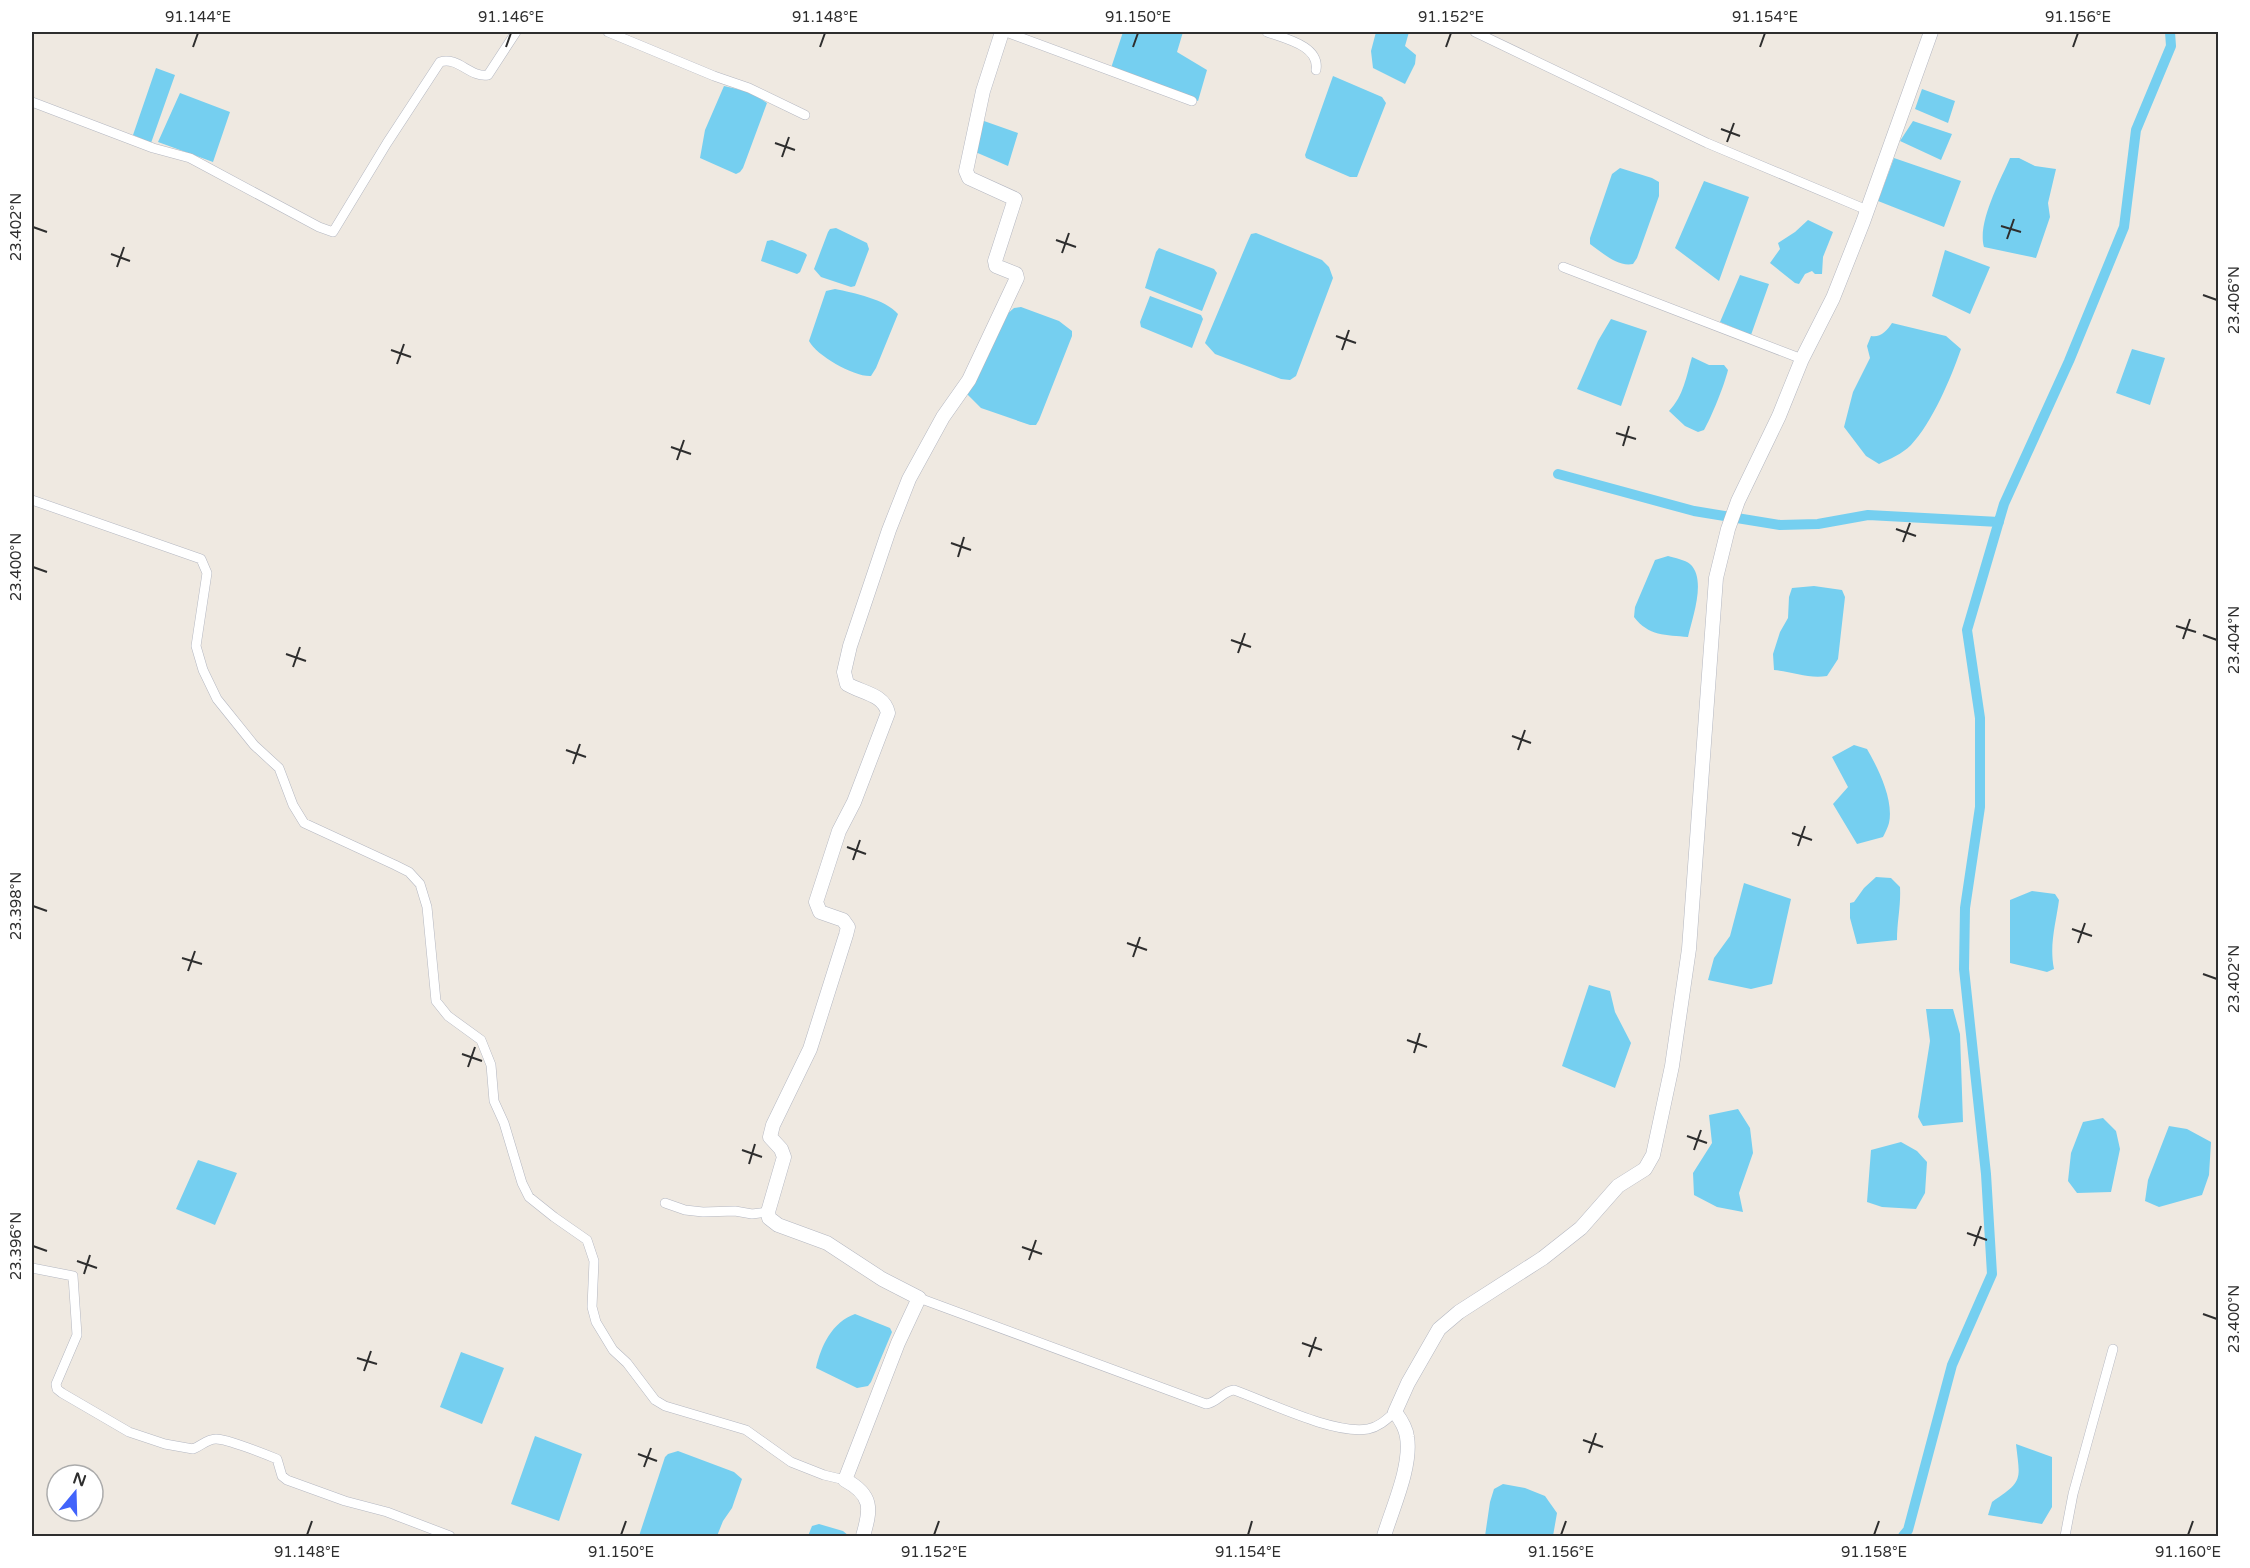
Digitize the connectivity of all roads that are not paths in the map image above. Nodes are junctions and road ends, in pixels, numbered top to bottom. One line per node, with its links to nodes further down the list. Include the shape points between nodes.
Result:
1 (516, 32): 9 (street, via 488,75 478,75 448,61 440,62 333,232 190,158)
2 (608, 32): 10 (street, via 748,88)
3 (1004, 32): 8 (street); 16 (main road, via 983,91 966,171 969,177 1016,199 994,261 1017,278 969,380 943,417 909,479 850,646 844,672 847,684 879,698 888,713 839,831 816,902 820,912 843,920 848,927 810,1049 773,1125 770,1137 784,1158)
4 (1267, 32): 7 (street, via 1314,54)
5 (1475, 32): 11 (street, via 1707,143)
6 (1931, 32): 11 (main road)
7 (1316, 70)
8 (1192, 101)
9 (32, 102)
10 (805, 116)
11 (1868, 210): 13 (main road, via 1833,298)
12 (1563, 267): 13 (street)
13 (1802, 358): 20 (main road, via 1738,501 1716,578 1689,949 1672,1066 1653,1155 1645,1169 1618,1186 1581,1228 1439,1329)
14 (32, 500): 21 (street, via 201,559 207,573 196,646 217,699 254,745 279,768 304,823 402,868 420,884 427,907 436,1001 448,1016 481,1040 491,1065 495,1101 530,1197 587,1240 594,1261 592,1307 613,1350 655,1400 665,1406 746,1430 791,1462)
15 (664, 1203): 16 (street, via 703,1212)
16 (768, 1212): 18 (main road, via 778,1225 826,1243)
17 (32, 1268): 22 (street, via 73,1276 77,1335 56,1384 62,1393 129,1432 193,1449 216,1439 256,1451 277,1460 287,1480)
18 (919, 1298): 20 (street, via 1206,1404 1234,1390 1333,1428 1368,1429); 21 (main road)
19 (2113, 1349): 25 (street)
20 (1395, 1412): 24 (main road, via 1408,1438 1406,1464)
21 (845, 1480): 23 (main road, via 861,1491 868,1502)
22 (450, 1536)
23 (862, 1536)
24 (1384, 1536)
25 (2065, 1536)

